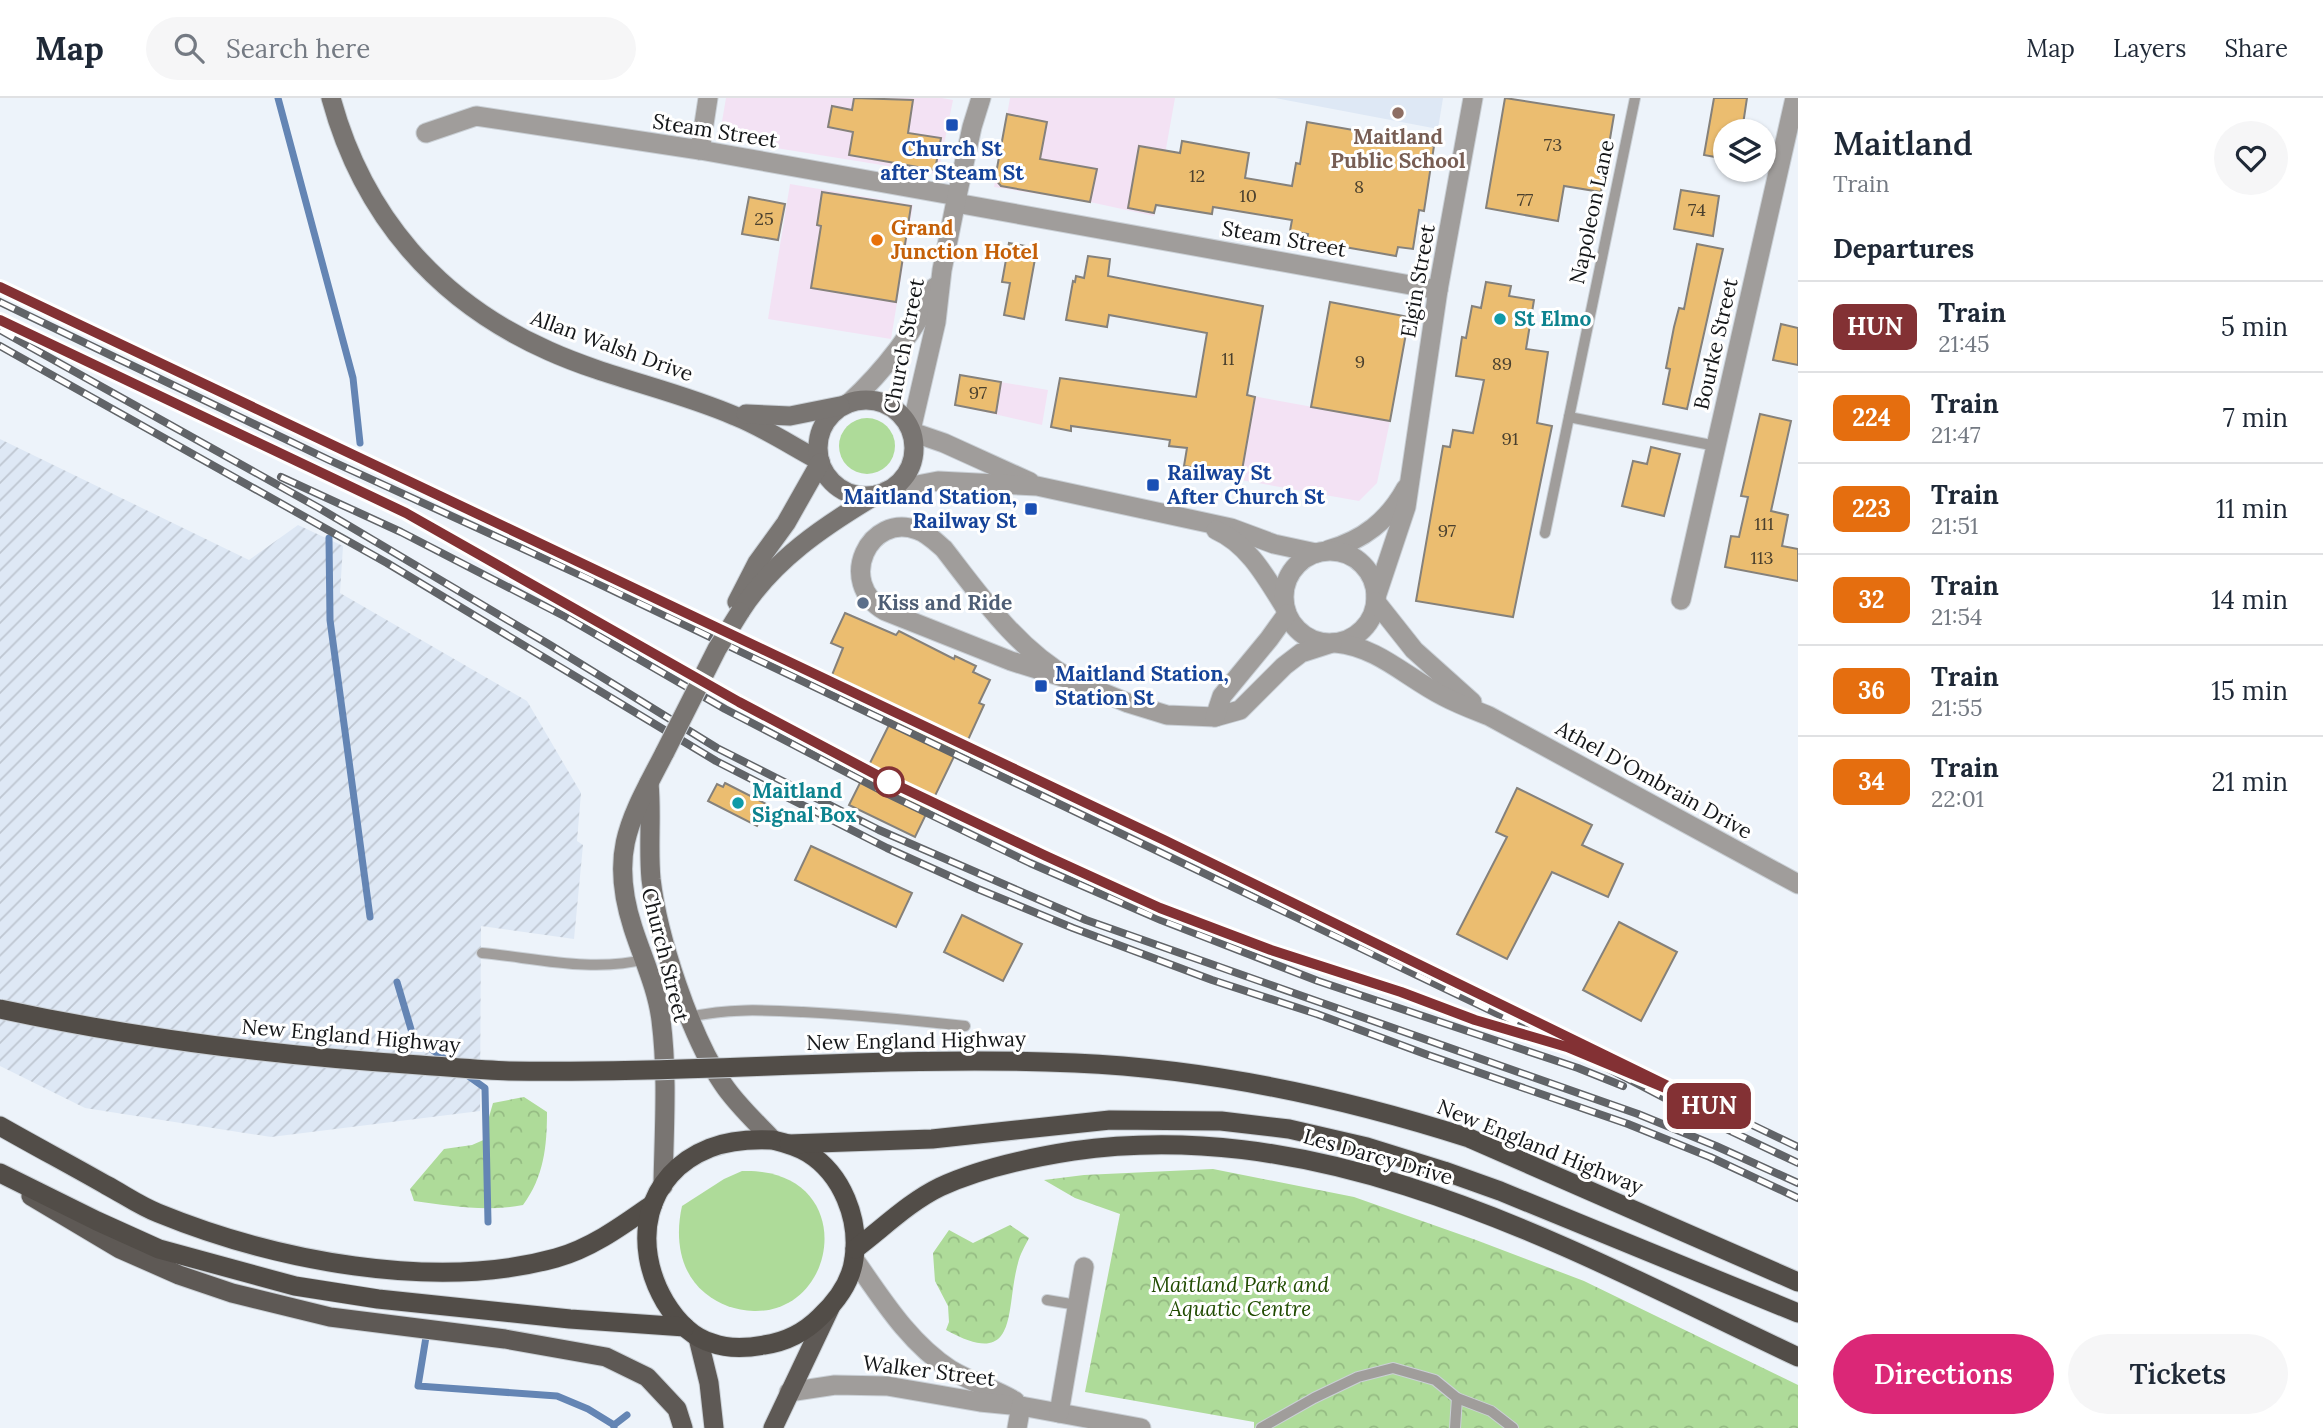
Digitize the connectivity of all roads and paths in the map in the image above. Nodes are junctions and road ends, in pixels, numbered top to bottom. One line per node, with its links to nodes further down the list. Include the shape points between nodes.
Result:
1 (331, 98): 12 (main road, Allan Walsh Drive, via 370,194 409,249 452,293 502,328 551,352)
2 (708, 98): 8 (street)
3 (981, 98): 9 (street, Church Street)
4 (1473, 98): 11 (street, Elgin Street)
5 (1635, 98): 14 (lane, Napoleon Lane)
6 (1795, 98): 16 (street, Bourke Street)
7 (426, 133): 8 (street, Steam Street, via 476,116)
8 (700, 150): 9 (street, Steam Street)
9 (956, 199): 10 (street, Church Street); 11 (street, Steam Street)
10 (942, 270): 13 (street, Church Street, via 916,323 870,384); 15 (street, Church Street, via 936,322)
11 (1438, 290): 18 (street, Elgin Street)
12 (708, 405): 13 (main road, Allan Walsh Drive, via 777,417); 17 (main road, Allan Walsh Drive, via 782,438)
13 (845, 405): 15 (main road, via 867,400 886,404 901,414); 17 (main road, via 821,430)
14 (1569, 417): 16 (lane); 22 (lane, Napoleon Lane)
15 (911, 431): 19 (street); 20 (main road, via 912,462 902,479)
16 (1716, 446): 25 (street, Bourke Street)
17 (820, 462): 20 (main road, via 838,487 857,495); 27 (main road, Church Street, via 757,563)
18 (1411, 472): 23 (street, Elgin Street, via 1400,499 1380,523 1352,542); 24 (street, Elgin Street, via 1402,524)
19 (1037, 486): 20 (street, via 938,481); 21 (street)
20 (881, 493): 27 (main road, Church Street, via 844,513 794,552)
21 (1183, 517): 23 (street, via 1286,547); 26 (street, via 1234,540 1258,565)
22 (1545, 533)
23 (1320, 552): 24 (street, via 1346,554 1364,566 1371,575); 26 (street, via 1304,559 1287,579)
24 (1376, 600): 28 (street, via 1367,625); 30 (street, Athel D'Ombrain Drive, via 1414,650)
25 (1681, 600)
26 (1285, 610): 28 (street, via 1310,639); 31 (street, via 1269,639 1222,696)
27 (737, 611): 32 (main road, Church Street, bridge)
28 (1334, 643): 30 (street, Athel D'Ombrain Drive, via 1354,645 1380,656 1444,697); 31 (street, via 1301,653 1240,710)
29 (1072, 680): 29 (street, via 1011,662 874,605 860,578 865,551 892,529 918,530 931,538 1016,639); 31 (street, via 1167,715)
30 (1489, 716): 33 (street, Athel D'Ombrain Drive)
31 (1215, 717)
32 (649, 783): 35 (main road, Church Street, via 634,811 623,852 624,892); 37 (main road, Church Street, via 651,879 663,939)
33 (1798, 884)
34 (482, 953): 35 (lane, via 597,965)
35 (646, 959): 42 (main road, Church Street, via 661,1018 664,1054)
36 (0, 1009): 46 (highway, New England Highway, bridge, via 231,1049 505,1071 1006,1062 1077,1063 1227,1079 1385,1112 1469,1138)
37 (690, 1017): 38 (lane, via 751,1009); 40 (main road, Church Street, via 724,1086 744,1111)
38 (965, 1026)
39 (0, 1126): 43 (highway, via 155,1212 238,1242 383,1269 484,1270 547,1260 586,1246)
40 (781, 1142): 42 (highway, via 735,1141 711,1147 688,1159); 44 (highway, via 822,1163 844,1194 853,1216); 50 (highway, via 932,1139 1110,1120 1221,1121 1289,1129 1367,1147 1489,1187)
41 (0, 1174): 51 (highway, via 159,1249 295,1286); 57 (main road, via 120,1248 232,1293 330,1317 606,1357 647,1377 677,1409)
42 (663, 1186): 43 (highway)
43 (653, 1204): 51 (highway, via 646,1224 649,1266 669,1309)
44 (854, 1254): 49 (highway, via 842,1291); 52 (highway, Les Darcy Drive, via 923,1196 969,1175 1038,1156 1105,1147 1229,1148 1295,1156 1447,1199 1526,1229); 55 (street, Walker Street, via 902,1326 933,1355 951,1370)
45 (1084, 1267): 48 (street)
46 (1798, 1282)
47 (1047, 1300): 48 (lane)
48 (1077, 1305): 56 (street)
49 (831, 1307): 51 (highway, via 812,1325 772,1344 715,1345); 53 (main road)
50 (1798, 1313)
51 (691, 1333): 58 (main road, via 709,1383)
52 (1798, 1357)
53 (789, 1392): 55 (street, Walker Street, via 862,1384); 59 (main road)
54 (1457, 1398): 62 (lane, via 1435,1380 1393,1368 1358,1377); 63 (lane); 64 (lane, via 1491,1410)
55 (1021, 1406): 56 (street, Walker Street); 60 (street)
56 (1059, 1413): 61 (street, Walker Street)
57 (683, 1428)
58 (713, 1428)
59 (773, 1428)
60 (1017, 1428)
61 (1142, 1428)
62 (1261, 1428)
63 (1455, 1428)
64 (1513, 1428)

